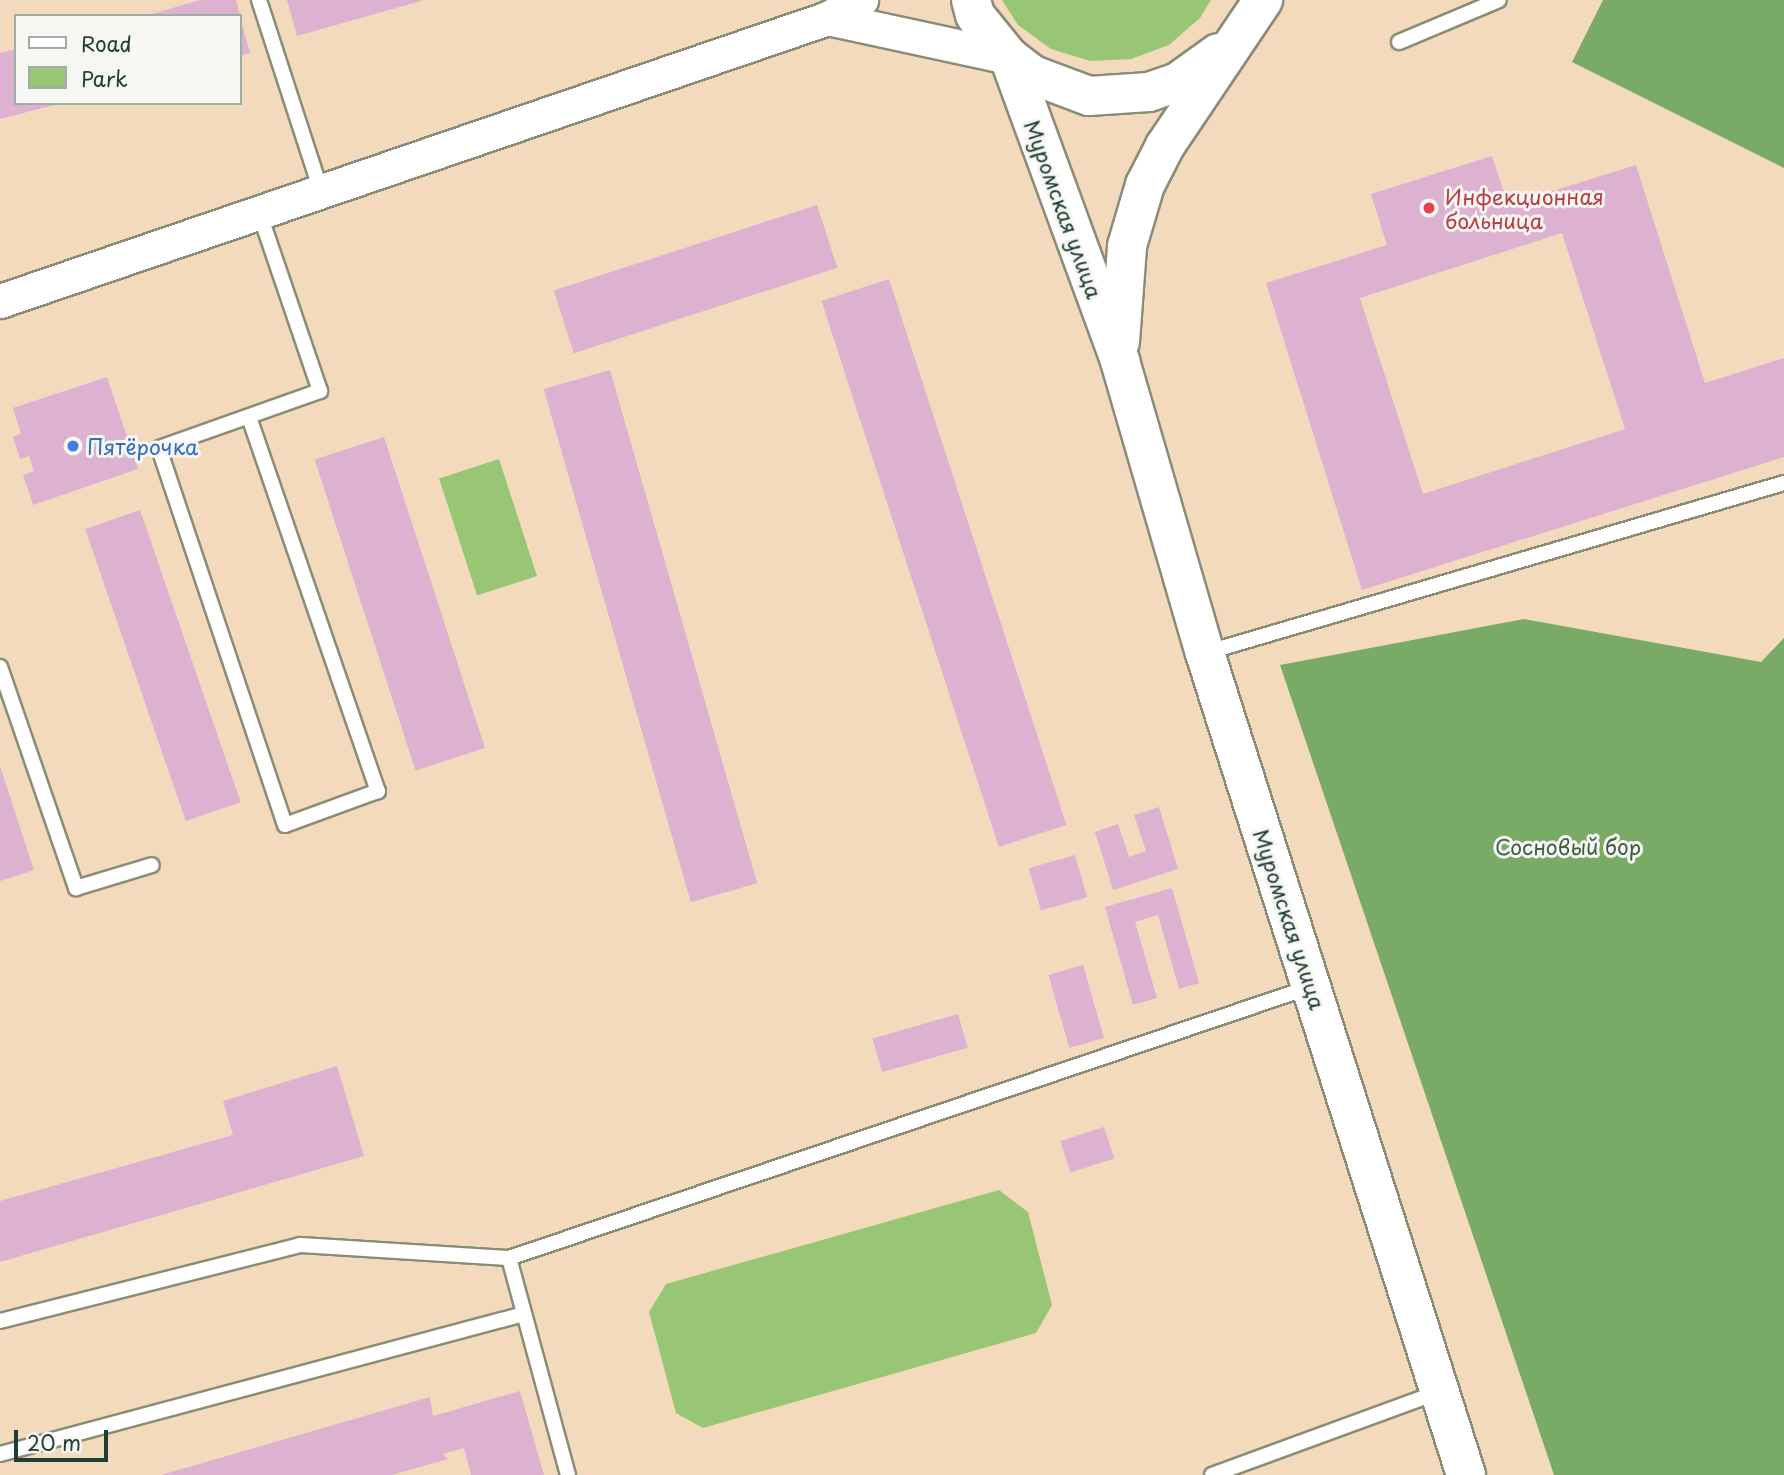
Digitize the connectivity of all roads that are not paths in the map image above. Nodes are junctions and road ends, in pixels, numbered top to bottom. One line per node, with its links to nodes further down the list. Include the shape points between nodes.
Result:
1 (259, 0): 9 (lane)
2 (861, 0): 6 (street)
3 (971, 0): 8 (main road, via 975,15)
4 (1499, 0): 7 (lane)
5 (1254, 7): 8 (main road, via 1226,47 1195,72 1149,92 1120,97 1060,88); 12 (main road, Муромская улица, via 1165,146 1133,217 1124,268)
6 (828, 18): 8 (street); 9 (street)
7 (1399, 43)
8 (1009, 57): 12 (main road, Муромская улица)
9 (321, 191): 10 (street)
10 (259, 212): 11 (street); 13 (lane, via 320,391)
11 (0, 301)
12 (1120, 361): 15 (main road, Муромская улица)
13 (249, 417): 13 (lane, via 159,448 285,825 378,791)
14 (1784, 483): 15 (lane)
15 (1205, 653): 18 (main road, Муромская улица)
16 (0, 667): 17 (lane, via 76,888)
17 (152, 865)
18 (1311, 986): 19 (lane); 22 (main road, Муромская улица)
19 (509, 1258): 20 (lane); 21 (lane, via 300,1245)
20 (524, 1314): 23 (lane); 24 (lane)
21 (0, 1321)
22 (1440, 1392): 25 (lane); 26 (main road, Муромская улица)
23 (0, 1454)
24 (568, 1475)
25 (1212, 1475)
26 (1466, 1475)

